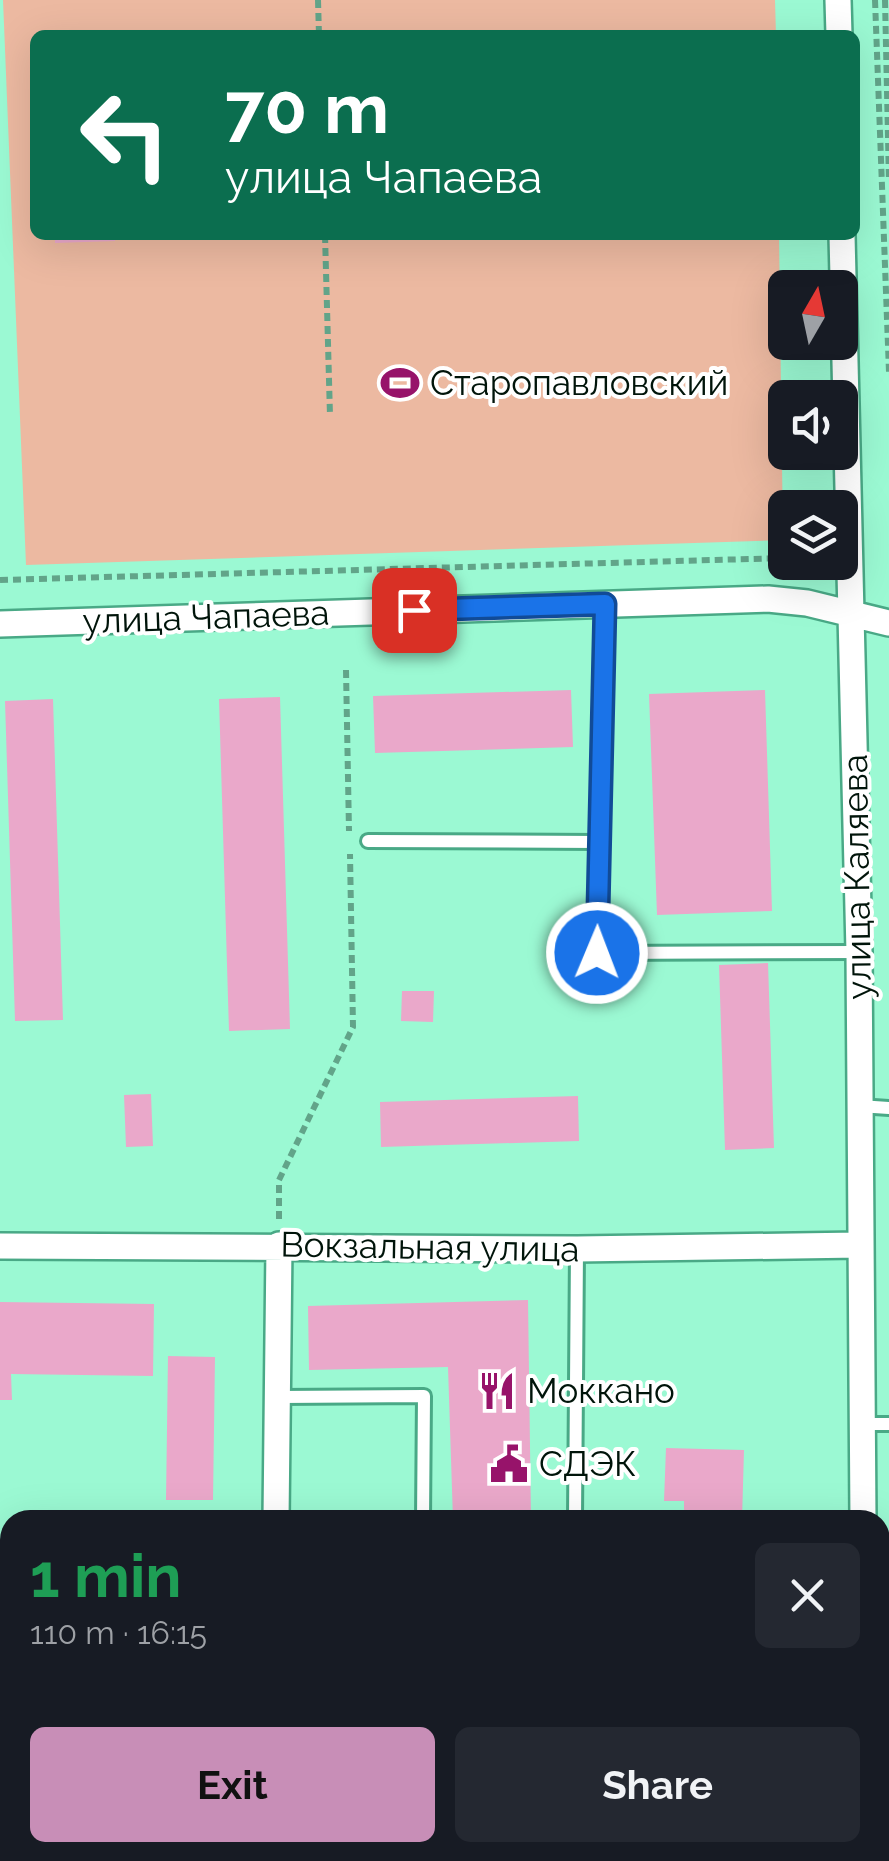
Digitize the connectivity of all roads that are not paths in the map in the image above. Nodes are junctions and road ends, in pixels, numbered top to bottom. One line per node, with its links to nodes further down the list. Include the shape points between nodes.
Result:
1 (838, 0): 2 (street)
2 (839, 30)
3 (842, 240): 5 (street, улица Каляева)
4 (605, 604): 5 (street, улица Чапаева, via 768,599); 7 (street, улица Чапаева); 9 (lane)
5 (851, 612): 6 (street, улица Чапаева); 10 (street, улица Каляева)
6 (889, 623)
7 (0, 624)
8 (368, 841): 9 (lane)
9 (600, 842): 10 (lane, via 597,953)
10 (859, 952): 11 (street, улица Каляева)
11 (859, 1106): 12 (lane); 14 (street, улица Каляева)
12 (889, 1108)
13 (279, 1245): 15 (street, Вокзальная улица); 16 (street, Вокзальная улица); 17 (street)
14 (859, 1245): 16 (street, Вокзальная улица); 18 (street, улица Каляева)
15 (0, 1246)
16 (577, 1249): 22 (lane)
17 (280, 1397): 20 (street); 21 (lane, via 424,1396)
18 (862, 1424): 19 (lane); 23 (street, улица Каляева)
19 (889, 1424)
20 (276, 1510)
21 (423, 1510)
22 (574, 1510)
23 (863, 1510)

